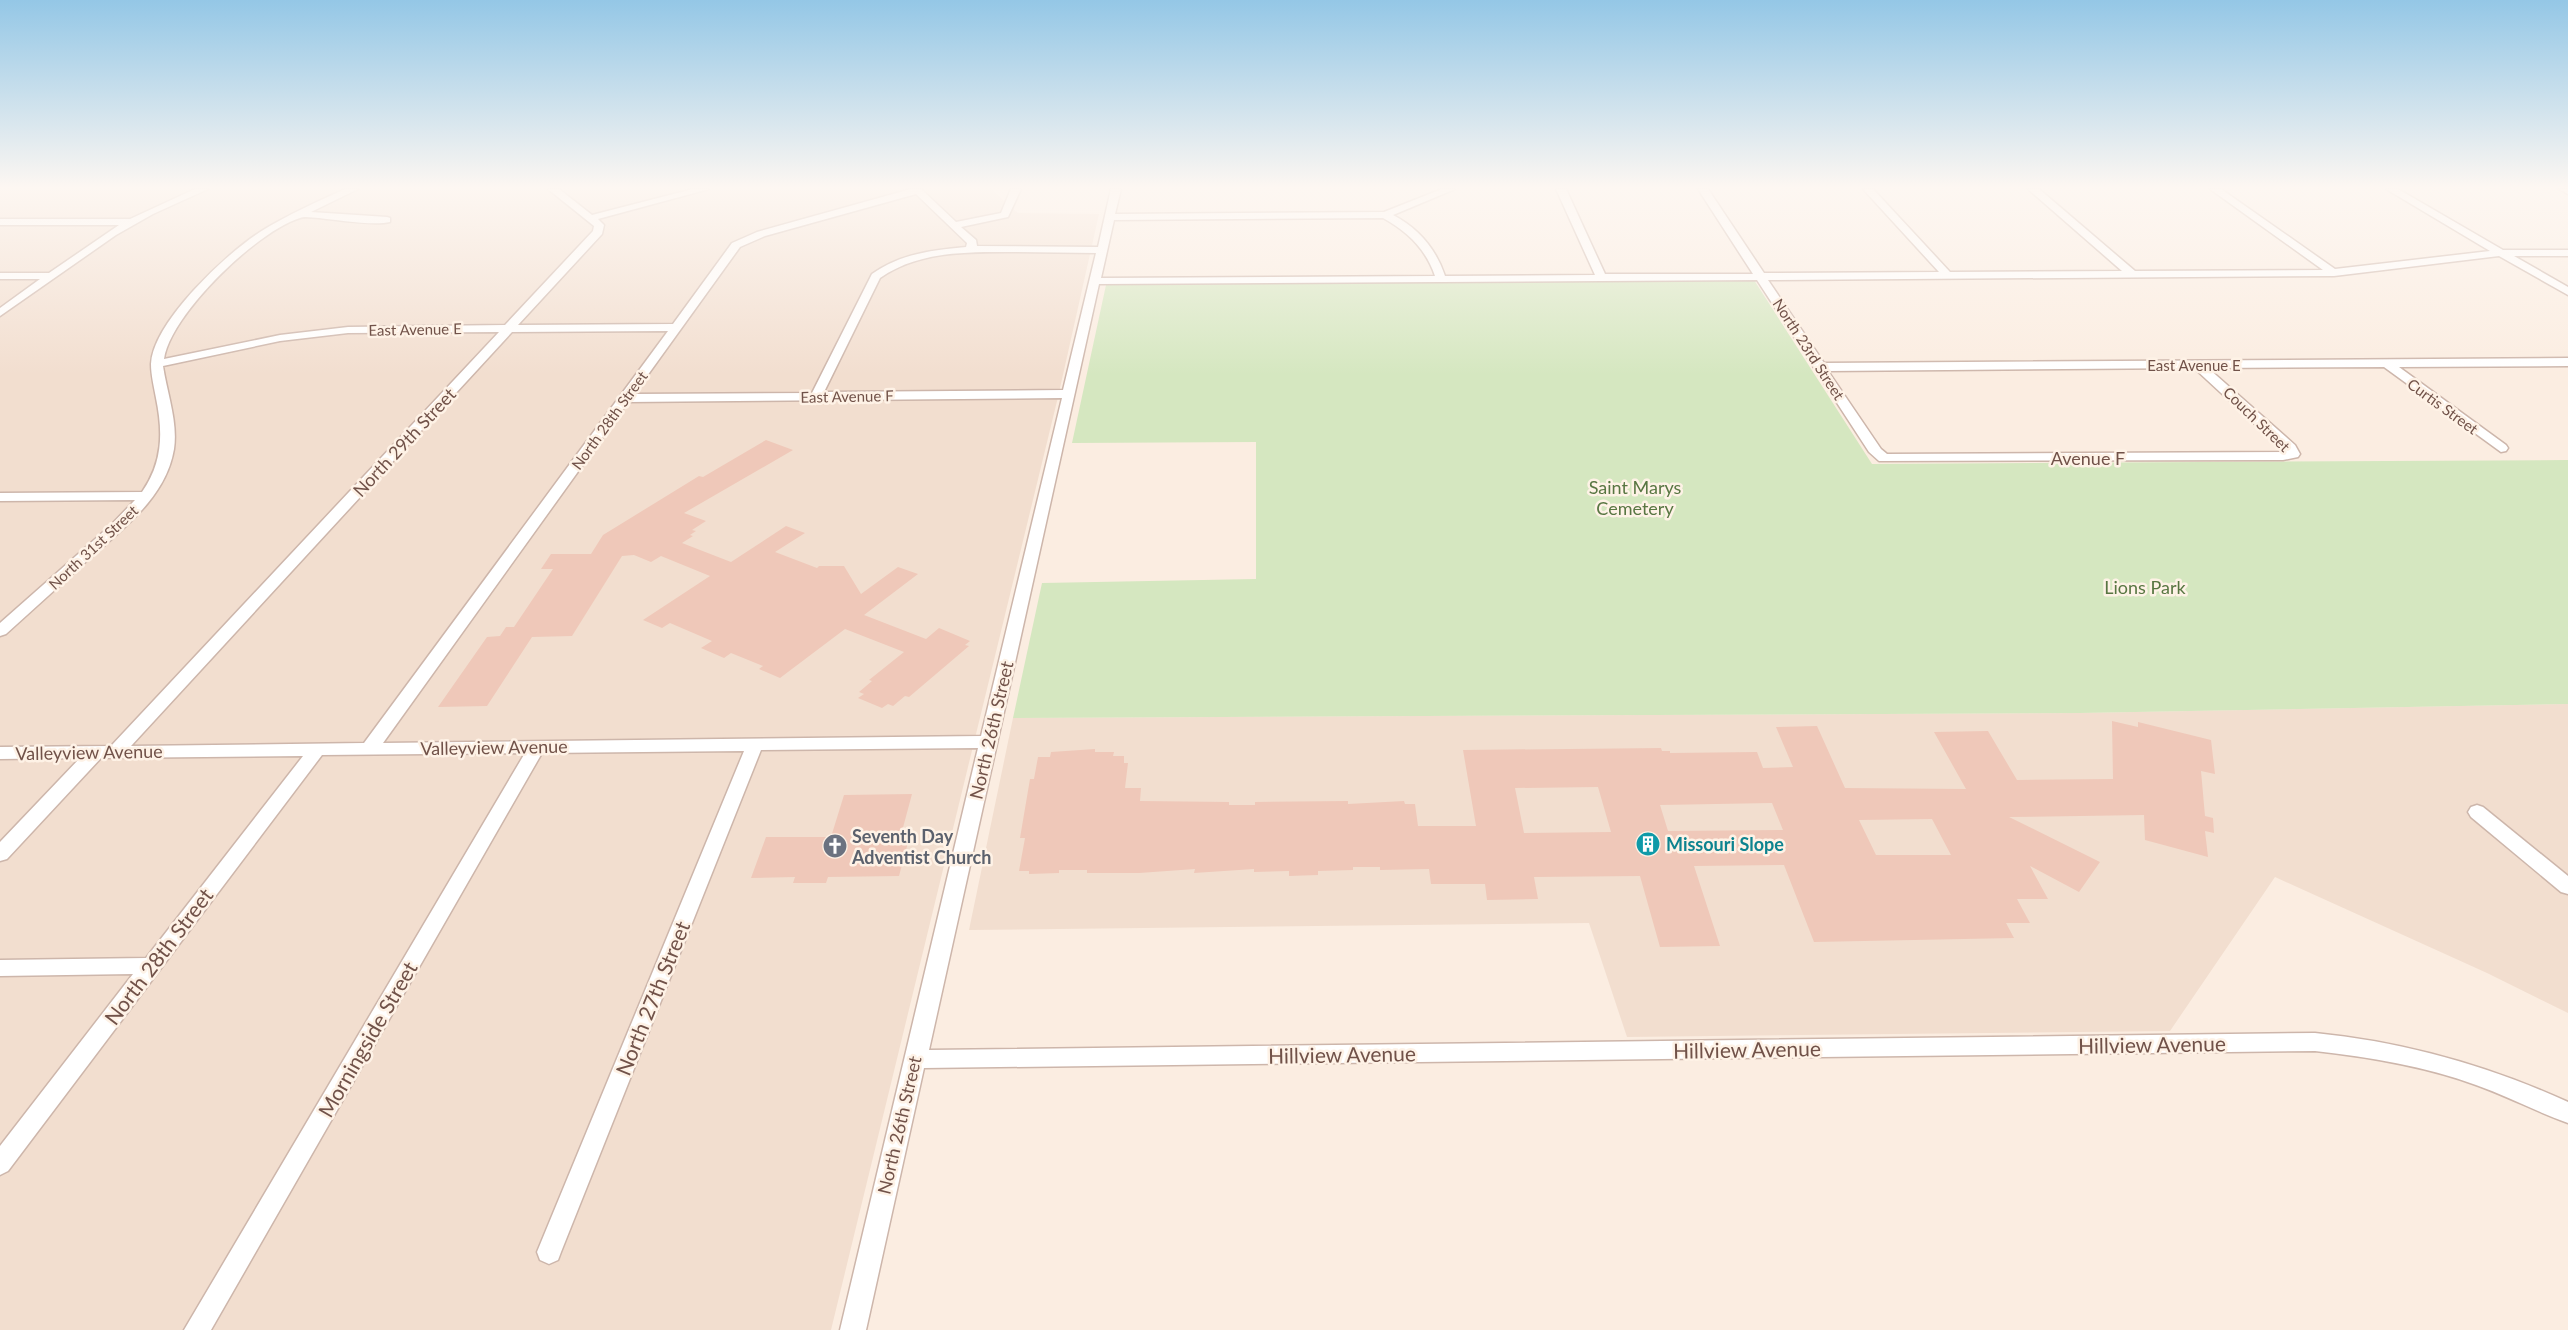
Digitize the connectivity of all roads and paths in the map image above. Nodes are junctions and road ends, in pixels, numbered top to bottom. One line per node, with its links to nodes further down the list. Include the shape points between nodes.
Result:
1 (85, 251): 21 (street)
2 (242, 251): 31 (street, North 31st Street, via 168,329)
3 (581, 251): 28 (street, North 29th Street)
4 (730, 251): 27 (street, North 28th Street)
5 (957, 251): 35 (street, via 931,253 885,269 876,276)
6 (1102, 251): 24 (street, North 26th Street)
7 (1429, 251): 23 (street)
8 (1589, 251): 22 (street)
9 (1744, 251): 18 (street, North 23rd Street)
10 (1925, 251): 19 (street)
11 (2105, 251): 17 (street)
12 (2303, 251): 16 (street)
13 (2498, 251): 14 (street)
14 (2501, 253): 15 (street); 16 (street); 25 (street)
15 (2568, 253)
16 (2334, 273): 17 (street)
17 (2132, 274): 19 (street)
18 (1760, 275): 19 (street); 22 (street); 33 (street, North 23rd Street)
19 (1947, 275)
20 (0, 276): 21 (street)
21 (51, 276): 26 (street)
22 (1601, 277): 23 (street)
23 (1441, 278): 24 (street)
24 (1095, 281): 34 (street, North 26th Street)
25 (2568, 292)
26 (0, 313)
27 (676, 326): 28 (street, East Avenue E); 36 (street, North 28th Street)
28 (510, 328): 31 (street, East Avenue E, via 326,332 256,342); 48 (street, North 29th Street)
29 (2568, 362): 30 (street, East Avenue E)
30 (2386, 363): 32 (street, East Avenue E); 37 (street, Curtis Street)
31 (157, 364): 40 (street, North 31st Street, via 168,421 169,448 159,476)
32 (2198, 365): 33 (street, East Avenue E); 38 (street, Couch Street)
33 (1820, 367): 39 (street, North 23rd Street, via 1876,452)
34 (1069, 394): 35 (street, East Avenue F); 43 (street, North 26th Street)
35 (816, 396): 36 (street, East Avenue F)
36 (625, 398): 46 (street, North 28th Street)
37 (2501, 448)
38 (2293, 454): 39 (street, Avenue F)
39 (1884, 458)
40 (146, 496): 41 (street); 42 (street, North 31st Street, via 110,534)
41 (0, 497)
42 (0, 631)
43 (988, 742): 44 (street, Valleyview Avenue); 56 (street, North 26th Street)
44 (755, 744): 45 (street, Valleyview Avenue); 59 (street, North 27th Street)
45 (537, 747): 46 (street, Valleyview Avenue); 60 (street, Morningside Street)
46 (370, 748): 47 (street, Valleyview Avenue)
47 (317, 749): 48 (street, Valleyview Avenue); 54 (street, North 28th Street)
48 (116, 751): 49 (street, Valleyview Avenue)
49 (96, 752): 50 (street, Valleyview Avenue); 52 (street)
50 (0, 753)
51 (2478, 812): 53 (street)
52 (0, 854)
53 (2568, 888)
54 (151, 966): 55 (street); 58 (street, North 28th Street)
55 (0, 968)
56 (914, 1059): 57 (street, Hillview Avenue, via 2316,1042 2386,1050 2425,1059 2506,1085); 61 (street, North 26th Street)
57 (2568, 1113)
58 (0, 1164)
59 (549, 1252)
60 (197, 1330)
61 (853, 1330)

